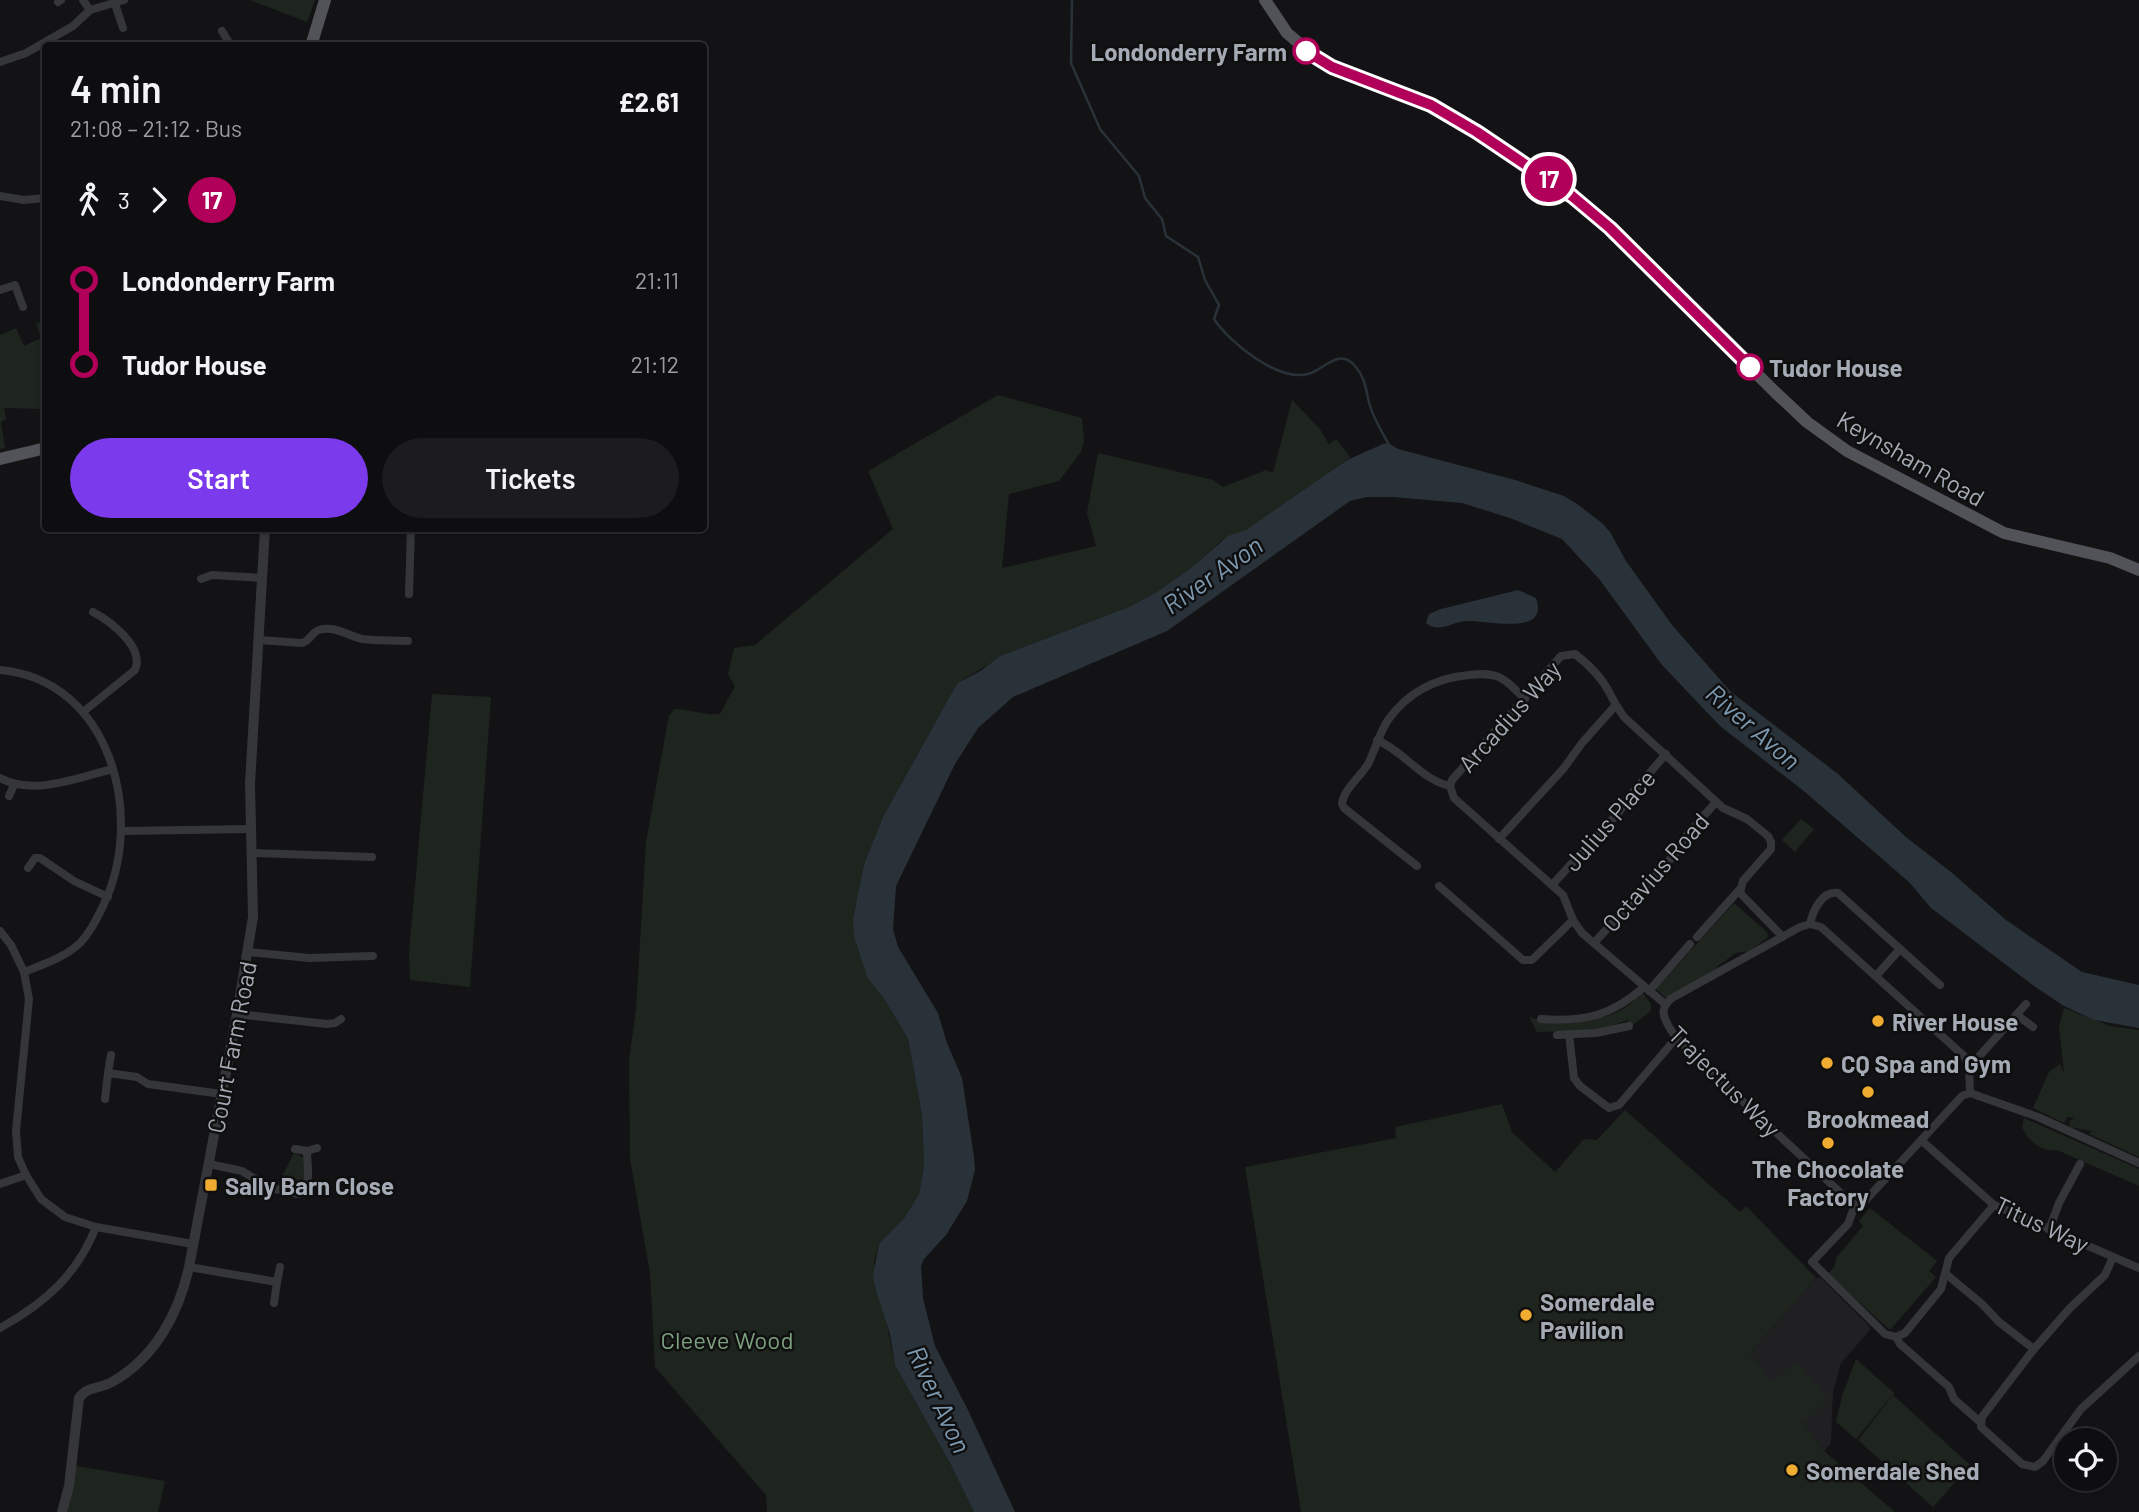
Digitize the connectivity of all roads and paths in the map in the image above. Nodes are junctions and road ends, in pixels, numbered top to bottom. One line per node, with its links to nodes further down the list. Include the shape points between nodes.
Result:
1 (83, 0): 5 (street)
2 (325, 0): 10 (main road)
3 (1265, 0): 22 (main road, Keynsham Road, via 1287,33 1319,60 1431,105 1572,196 1791,407 1847,451 2004,533 2110,558)
4 (120, 2): 5 (street); 6 (street)
5 (90, 10): 8 (street)
6 (123, 28)
7 (222, 32): 9 (street)
8 (45, 42)
9 (226, 42)
10 (312, 42)
11 (42, 44): 12 (street)
12 (0, 62)
13 (0, 196): 14 (street)
14 (42, 198)
15 (0, 290): 16 (street, via 15,285)
16 (23, 307)
17 (42, 449): 18 (main road)
18 (0, 458)
19 (265, 532): 24 (street, Court Farm Road)
20 (411, 532): 26 (street)
21 (209, 565): 23 (street)
22 (2139, 570)
23 (212, 575): 24 (street); 25 (street)
24 (263, 578): 28 (street, Court Farm Road)
25 (201, 579)
26 (409, 594)
27 (93, 612): 33 (street, via 107,614 129,642 138,664)
28 (259, 640): 29 (street, via 302,643 321,629 365,639); 42 (street, Court Farm Road)
29 (408, 640)
30 (0, 670): 33 (street, via 51,687)
31 (1525, 699): 32 (street, Arcadius Way, via 1561,656 1569,653 1598,674); 34 (street, via 1490,674 1439,680 1401,705); 39 (street, Arcadius Way)
32 (1615, 706): 35 (street, Arcadius Way); 44 (street)
33 (83, 712): 36 (street, via 103,742)
34 (1377, 740): 39 (street, via 1391,746 1429,779); 47 (street, via 1367,766 1342,804)
35 (1665, 754): 41 (street, Arcadius Way); 49 (street, Julius Place)
36 (113, 769): 38 (street, via 37,787); 43 (street)
37 (0, 778): 38 (street)
38 (14, 785): 40 (street)
39 (1450, 786): 44 (street, via 1454,798)
40 (9, 796)
41 (1716, 802): 51 (street, Arcadius Way, via 1747,819 1771,842 1771,849); 58 (street, Octavius Road)
42 (251, 829): 43 (street); 45 (street, Court Farm Road)
43 (123, 831): 52 (street)
44 (1499, 839): 49 (street)
45 (251, 853): 46 (street); 61 (street, Court Farm Road, via 253,917)
46 (372, 857)
47 (1417, 866)
48 (29, 868): 52 (street, via 40,858)
49 (1552, 885): 53 (street, via 1567,901)
50 (1440, 886): 53 (street, via 1523,961 1532,960)
51 (1740, 889): 56 (street, Arcadius Way); 57 (street, via 1742,897)
52 (108, 897): 63 (street, via 79,944)
53 (1573, 920): 58 (street)
54 (1810, 923): 57 (street, Trajectus Way); 60 (street, via 1826,895 1838,893); 64 (street, via 1821,927)
55 (0, 931): 63 (street)
56 (1697, 937)
57 (1783, 937): 67 (street, Trajectus Way)
58 (1594, 943): 66 (street)
59 (1690, 944): 66 (street)
60 (1900, 949): 64 (street); 65 (street)
61 (248, 952): 62 (street, via 309,958); 69 (street, Court Farm Road)
62 (373, 956)
63 (24, 972): 91 (street, via 29,999 16,1131 18,1157)
64 (1876, 976): 79 (street)
65 (1940, 985)
66 (1647, 989): 67 (street); 72 (street, via 1604,1014 1575,1020)
67 (1664, 1004): 77 (street, Trajectus Way, via 1665,1020)
68 (2026, 1004): 70 (street)
69 (237, 1014): 71 (street, via 327,1024); 82 (street, Court Farm Road)
70 (2017, 1015): 74 (street); 79 (street)
71 (341, 1019)
72 (1542, 1019)
73 (1629, 1027): 75 (street)
74 (2033, 1027)
75 (1570, 1034): 76 (street); 77 (street, via 1574,1078 1609,1108 1619,1105)
76 (1557, 1035)
77 (1677, 1037): 93 (street, Trajectus Way)
78 (111, 1055): 80 (street)
79 (1969, 1065): 81 (street)
80 (108, 1073): 82 (street, via 137,1077 148,1084); 83 (street)
81 (1970, 1093): 84 (street); 88 (street, via 2038,1117)
82 (222, 1094): 89 (street, Court Farm Road)
83 (105, 1099)
84 (1921, 1140): 93 (street, via 1869,1199); 94 (street, Titus Way)
85 (317, 1148): 87 (street)
86 (295, 1149): 87 (street)
87 (307, 1151): 89 (street, via 308,1182 298,1194 270,1188 242,1171)
88 (2139, 1163)
89 (209, 1164): 97 (street, Court Farm Road)
90 (2080, 1164): 96 (street)
91 (26, 1175): 92 (street); 95 (street, via 41,1199 65,1217)
92 (0, 1184)
93 (1854, 1205): 106 (street, via 1848,1224 1812,1262 1885,1334)
94 (1994, 1205): 96 (street, Titus Way); 102 (street, via 1949,1258)
95 (96, 1227): 97 (street); 105 (street, via 72,1273)
96 (2049, 1230): 98 (street, Titus Way)
97 (193, 1244): 99 (street, Court Farm Road)
98 (2113, 1257): 101 (street, Titus Way); 107 (street, via 2105,1275)
99 (189, 1266): 103 (street); 110 (street, Court Farm Road, via 184,1292 158,1340 113,1382 87,1390 79,1398)
100 (280, 1267): 103 (street)
101 (2139, 1268)
102 (1946, 1274): 106 (street, via 1941,1289 1905,1333); 107 (street)
103 (277, 1282): 104 (street)
104 (274, 1303)
105 (0, 1328)
106 (1896, 1337): 109 (street)
107 (2034, 1349): 109 (street)
108 (2139, 1356): 109 (street, via 2081,1409 2035,1467 2022,1464 1984,1431)
109 (1980, 1422)
110 (62, 1512)

